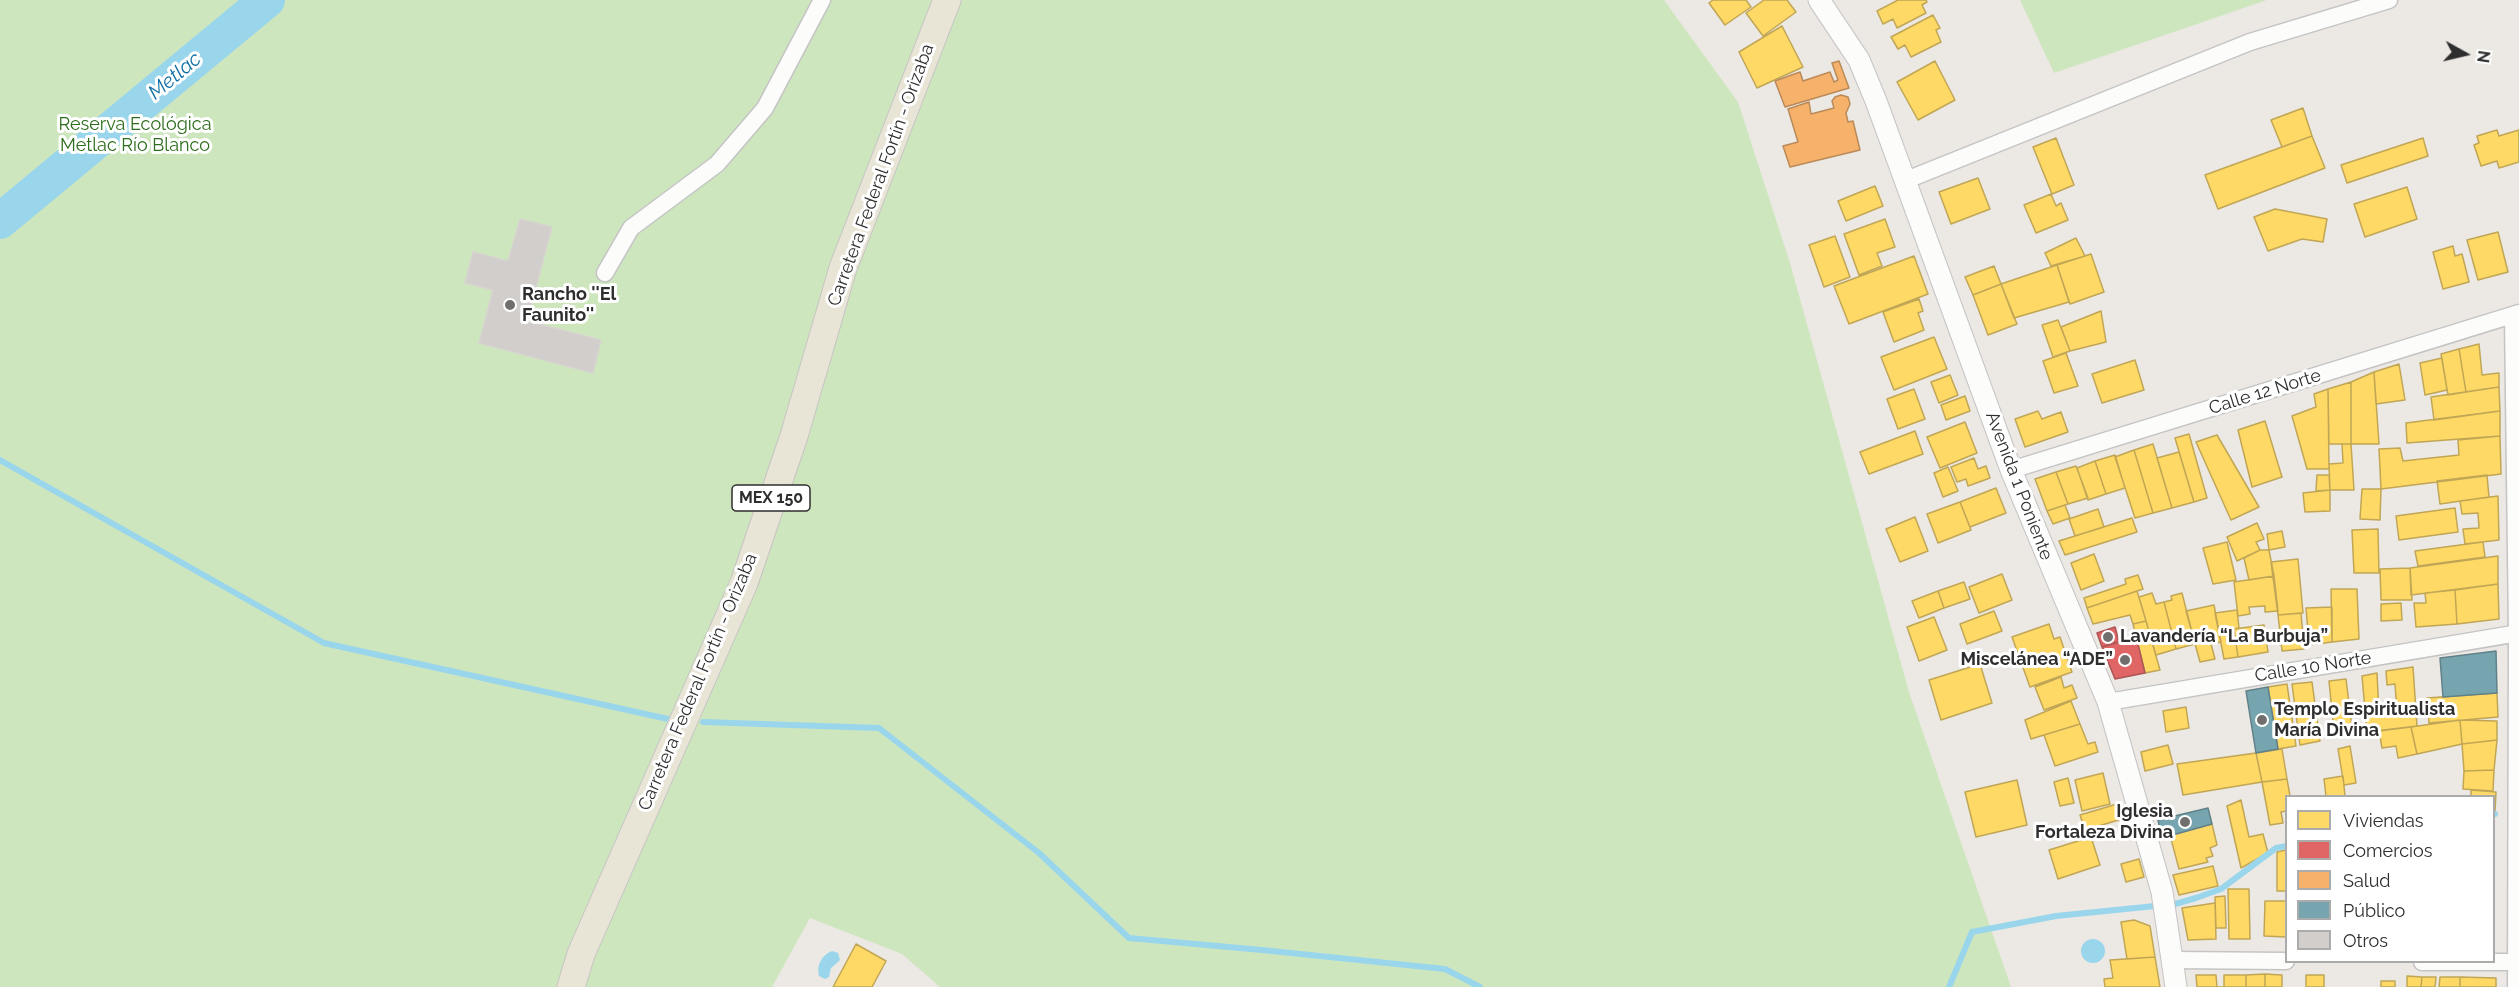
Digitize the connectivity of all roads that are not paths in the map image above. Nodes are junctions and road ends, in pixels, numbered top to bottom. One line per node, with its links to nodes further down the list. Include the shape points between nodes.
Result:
1 (822, 0): 6 (street, via 765,108 717,164 631,228)
2 (947, 0): 11 (main road, Carretera Federal Fortín - Orizaba / MEX 150, via 843,268 794,436 744,583)
3 (1819, 0): 5 (street, Avenida 1 Poniente, via 1859,60)
4 (2389, 0): 5 (street, via 2250,42)
5 (1904, 181): 8 (street, Avenida 1 Poniente)
6 (605, 273)
7 (2516, 314): 8 (street, Calle 12 Norte); 9 (street)
8 (2011, 470): 10 (street, Avenida 1 Poniente)
9 (2518, 634): 10 (street, Calle 10 Norte); 15 (street)
10 (2108, 702): 12 (street, Avenida 1 Poniente, via 2162,892)
11 (581, 954): 16 (street); 17 (main road, Carretera Federal Fortín - Orizaba / MEX 150)
12 (2173, 960): 13 (street); 18 (street, Avenida 1 Poniente)
13 (2285, 961)
14 (2495, 962): 15 (street)
15 (2518, 962): 19 (street)
16 (558, 987)
17 (571, 987)
18 (2176, 987)
19 (2516, 987)

